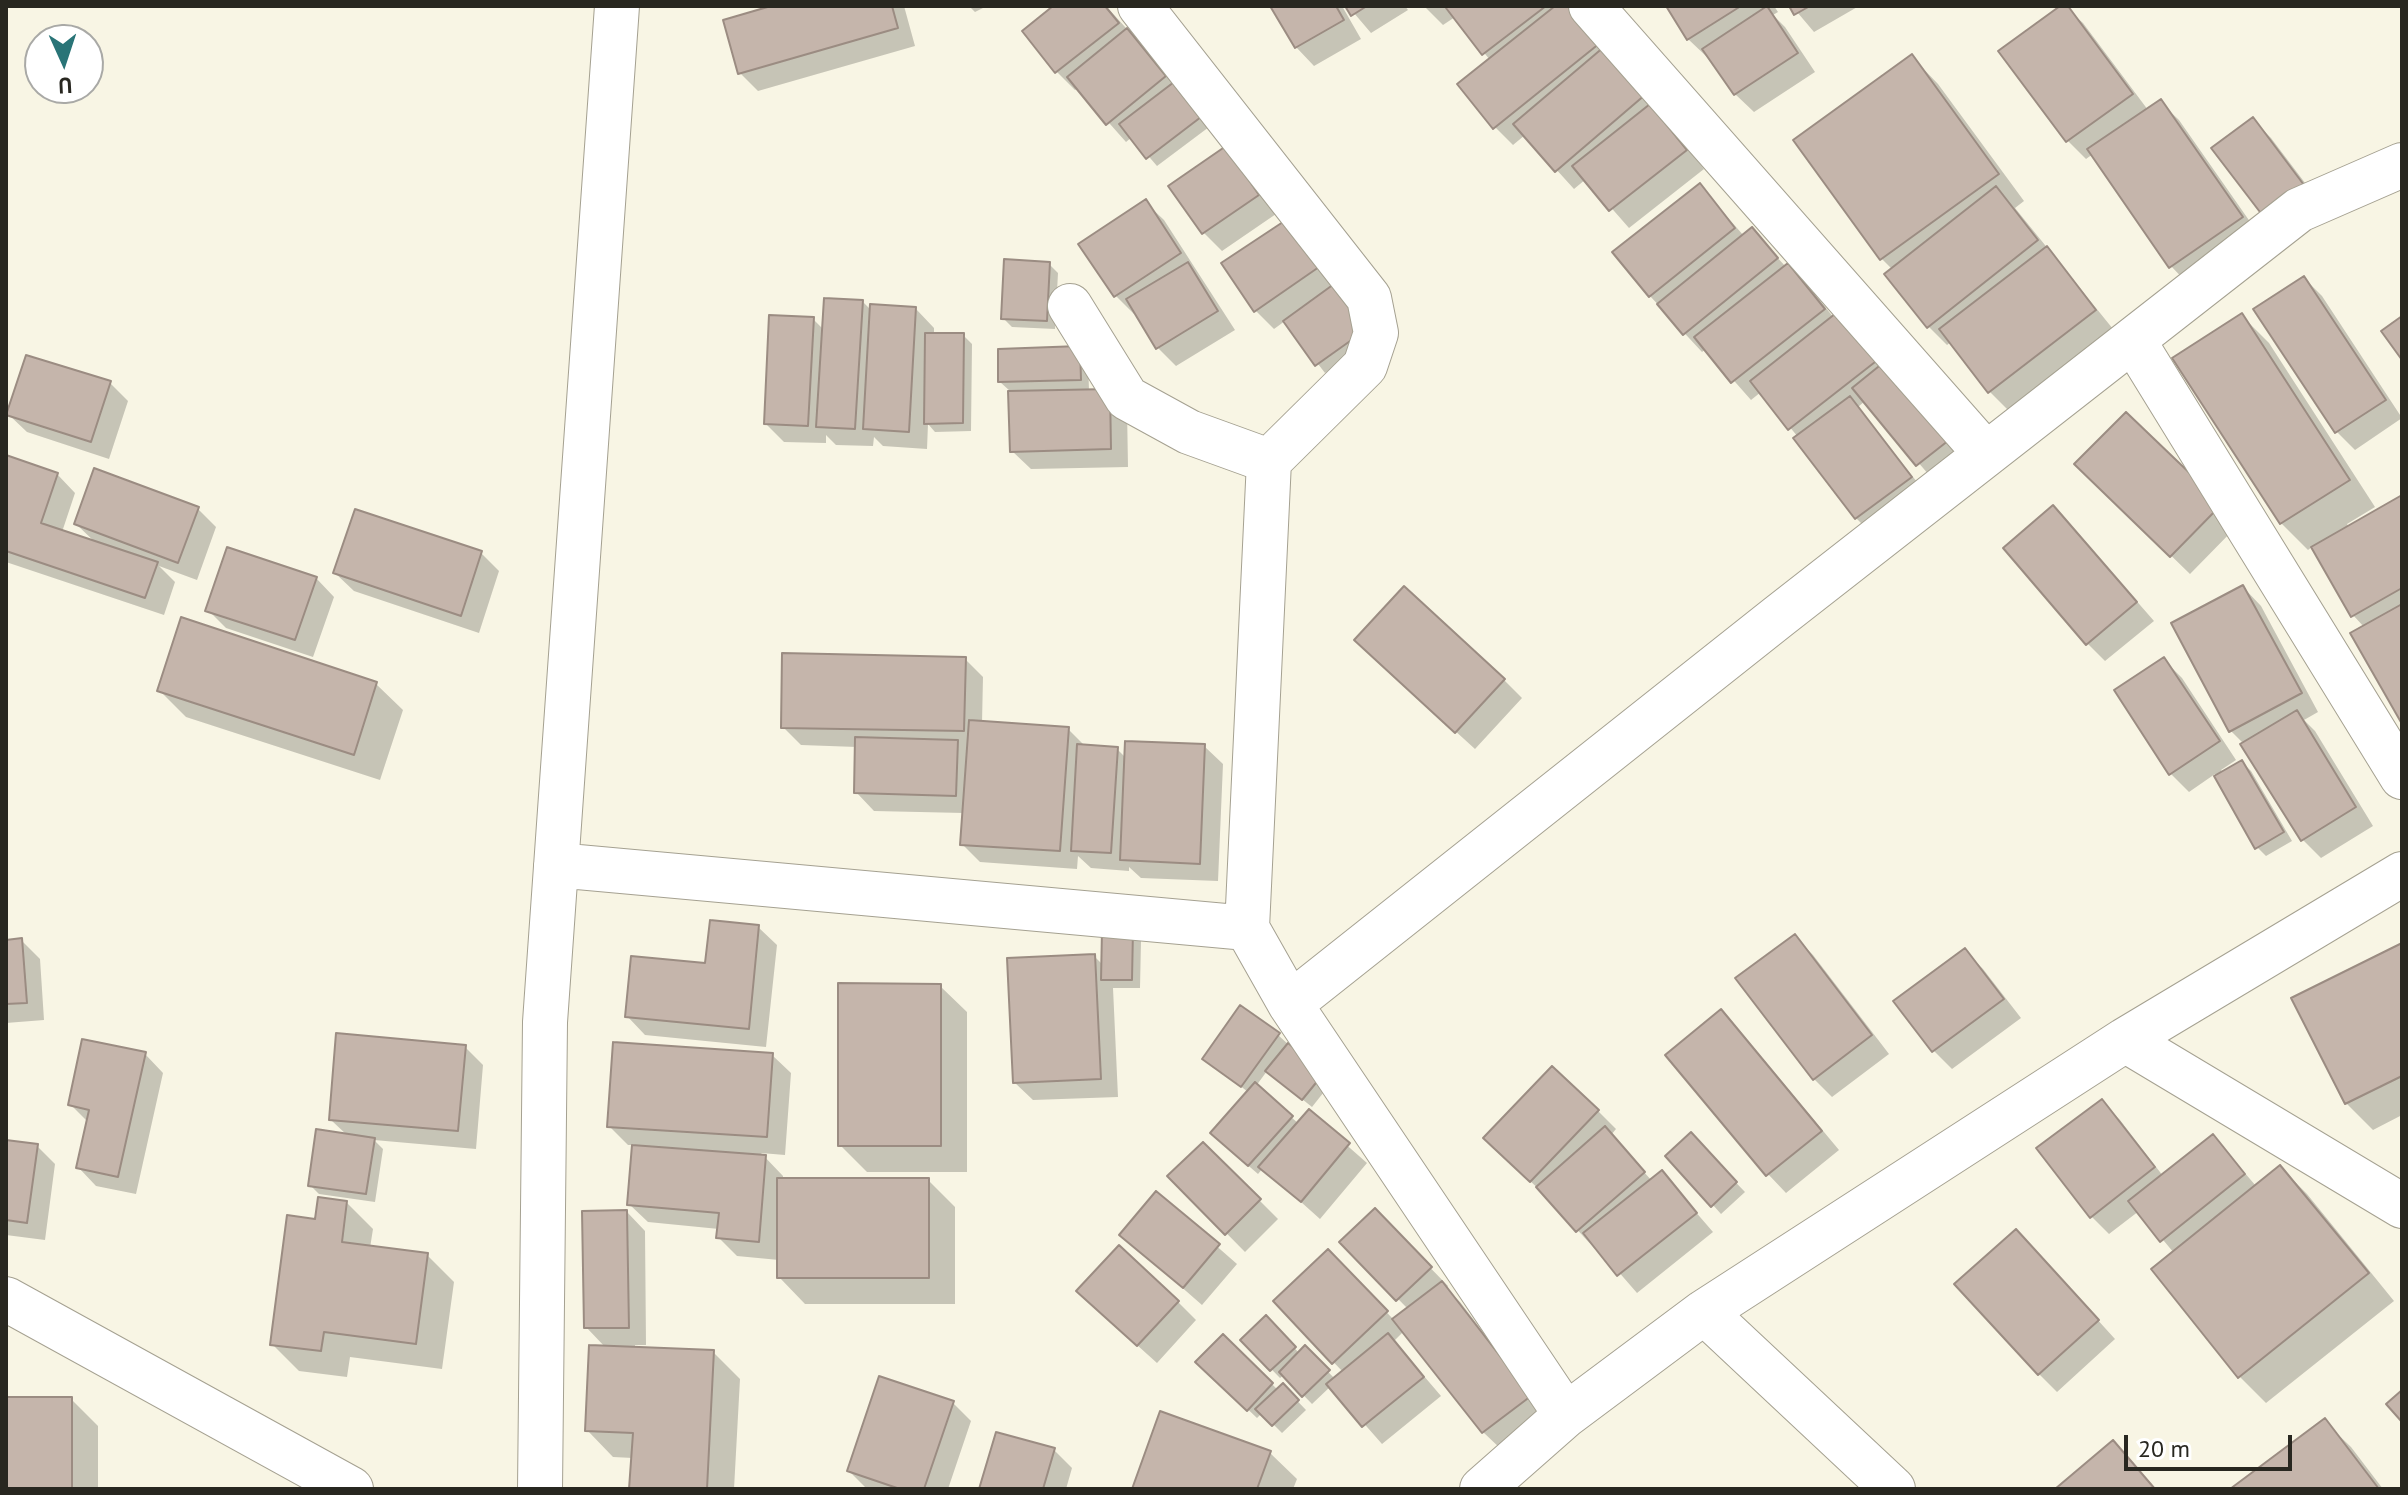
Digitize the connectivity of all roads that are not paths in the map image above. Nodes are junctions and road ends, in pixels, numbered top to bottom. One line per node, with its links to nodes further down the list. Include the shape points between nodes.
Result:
1 (617, 6): 10 (street)
2 (1140, 6): 8 (street, via 1369,298 1376,333 1365,366)
3 (1591, 6): 7 (street)
4 (2402, 165): 6 (street, via 2299,210)
5 (1070, 306): 8 (street, via 1127,398 1189,432)
6 (2133, 340): 7 (street); 9 (street)
7 (1986, 454): 13 (street)
8 (1269, 461): 12 (street)
9 (2402, 777)
10 (556, 865): 12 (street); 20 (street, via 545,1022)
11 (2402, 874): 14 (street)
12 (1247, 928): 13 (street)
13 (1290, 1004): 18 (street)
14 (2125, 1040): 15 (street); 17 (street)
15 (2402, 1206)
16 (6, 1299): 19 (street)
17 (1704, 1312): 18 (street); 22 (street)
18 (1566, 1415): 21 (street)
19 (351, 1489)
20 (540, 1489)
21 (1482, 1489)
22 (1893, 1489)

